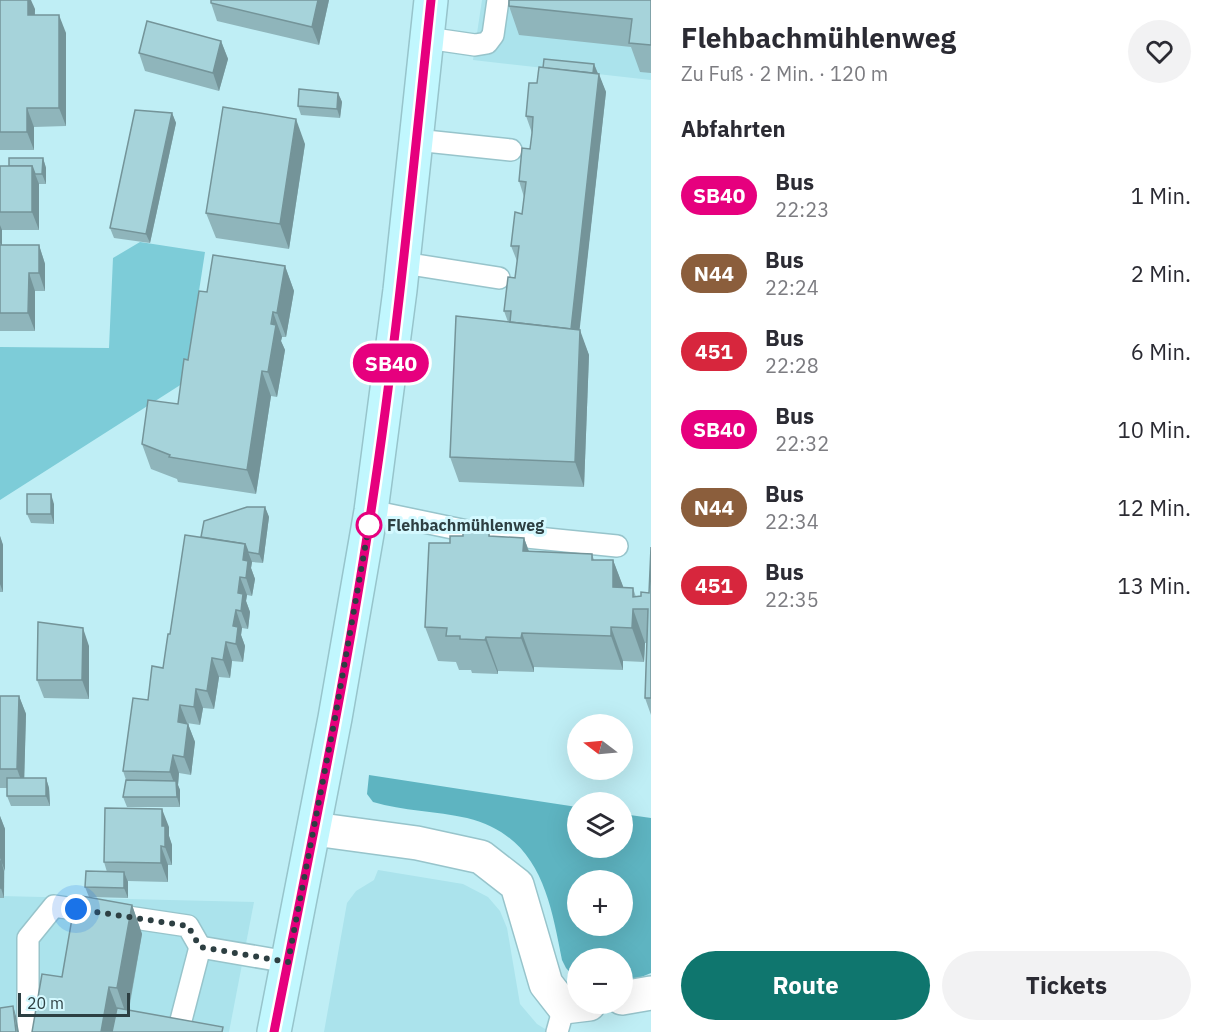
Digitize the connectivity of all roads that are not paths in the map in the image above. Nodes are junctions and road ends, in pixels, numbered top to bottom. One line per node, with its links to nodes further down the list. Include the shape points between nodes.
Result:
1 (431, 0): 3 (main road)
2 (498, 0): 3 (lane, via 493,35 487,43)
3 (427, 38): 4 (main road)
4 (416, 140): 5 (lane); 6 (main road)
5 (510, 150)
6 (403, 263): 7 (lane); 8 (main road)
7 (499, 278)
8 (371, 511): 9 (lane, via 466,531); 10 (main road)
9 (617, 546)
10 (314, 829): 12 (main road); 15 (street, via 417,843 481,857 517,885 546,984)
11 (200, 947): 12 (lane); 16 (lane); 17 (lane, via 188,926 54,906 28,938)
12 (288, 962): 18 (main road)
13 (651, 993): 14 (street)
14 (633, 996)
15 (567, 1010)
16 (179, 1028)
17 (28, 1032)
18 (274, 1032)

